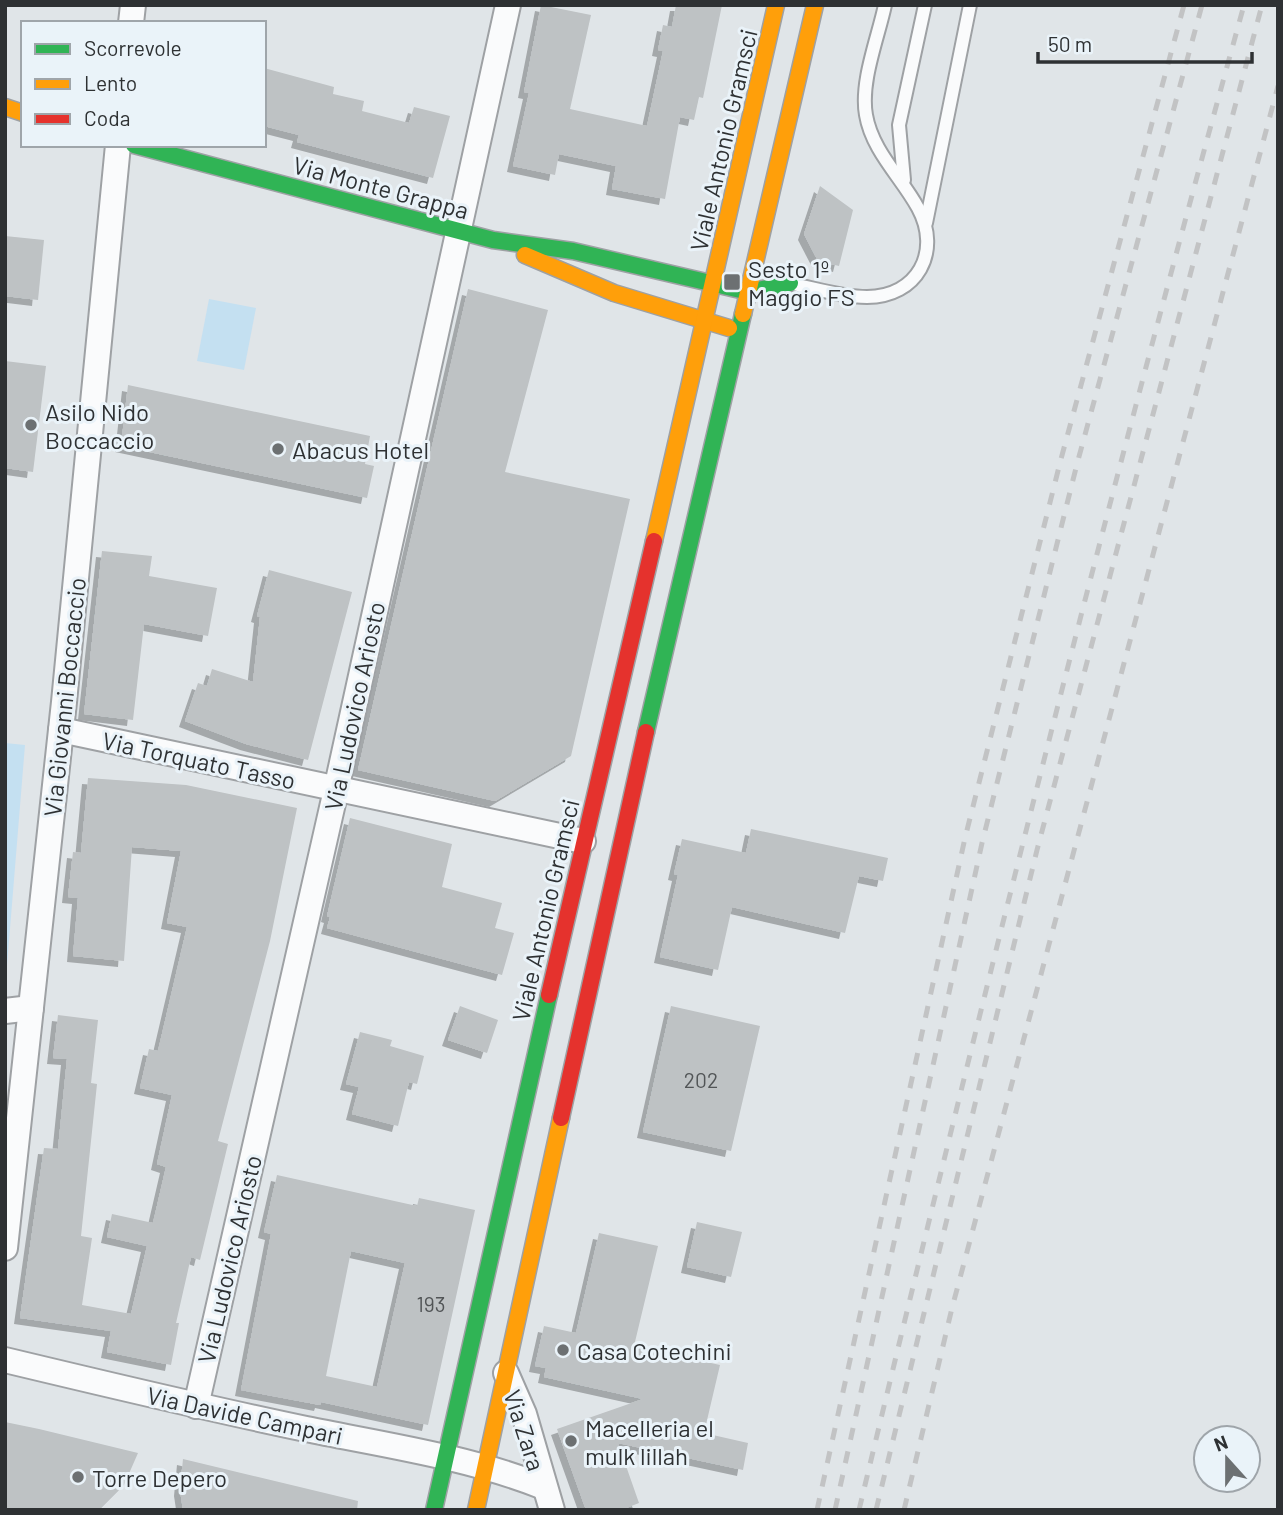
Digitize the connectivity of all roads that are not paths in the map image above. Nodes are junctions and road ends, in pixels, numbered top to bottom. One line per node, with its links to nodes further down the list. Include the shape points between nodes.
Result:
1 (508, 5): 11 (street, Via Ludovico Ariosto)
2 (776, 5): 15 (main road, Viale Antonio Gramsci)
3 (815, 5): 13 (main road)
4 (885, 5): 9 (lane, via 865,113 880,150)
5 (925, 5): 9 (lane, via 899,125)
6 (970, 5): 10 (lane)
7 (118, 147): 19 (street, Via Giovanni Boccaccio)
8 (142, 147): 11 (main road, Via Monte Grappa)
9 (906, 190): 10 (lane)
10 (925, 227): 14 (lane, via 928,252 924,266 915,279 895,291 866,297)
11 (459, 231): 12 (main road, Via Monte Grappa); 20 (street, Via Ludovico Ariosto)
12 (494, 240): 15 (main road, via 573,251); 17 (main road, via 594,286)
13 (761, 243): 14 (main road, via 765,272); 16 (main road)
14 (790, 283): 16 (main road)
15 (714, 284): 16 (main road, Viale Antonio Gramsci); 17 (main road, Viale Antonio Gramsci)
16 (748, 292): 18 (main road)
17 (706, 322): 18 (main road); 21 (main road, Viale Antonio Gramsci)
18 (740, 331): 26 (main road, via 628,809)
19 (61, 730): 20 (street, Via Torquato Tasso); 22 (street, Via Giovanni Boccaccio)
20 (336, 790): 21 (street, Via Torquato Tasso); 27 (street, Via Ludovico Ariosto)
21 (583, 841): 28 (main road, Viale Antonio Gramsci)
22 (31, 1008): 23 (street); 24 (street, Via Giovanni Boccaccio)
23 (5, 1011)
24 (5, 1248)
25 (5, 1360): 27 (street, Via Davide Campari)
26 (506, 1373): 29 (main road); 30 (street, Via Zara, via 524,1414)
27 (196, 1406): 28 (street, Via Davide Campari)
28 (444, 1458): 29 (street, Via Davide Campari); 31 (main road, Viale Antonio Gramsci)
29 (485, 1468): 30 (street, Via Zara); 32 (main road)
30 (548, 1498)
31 (434, 1510)
32 (476, 1510)

